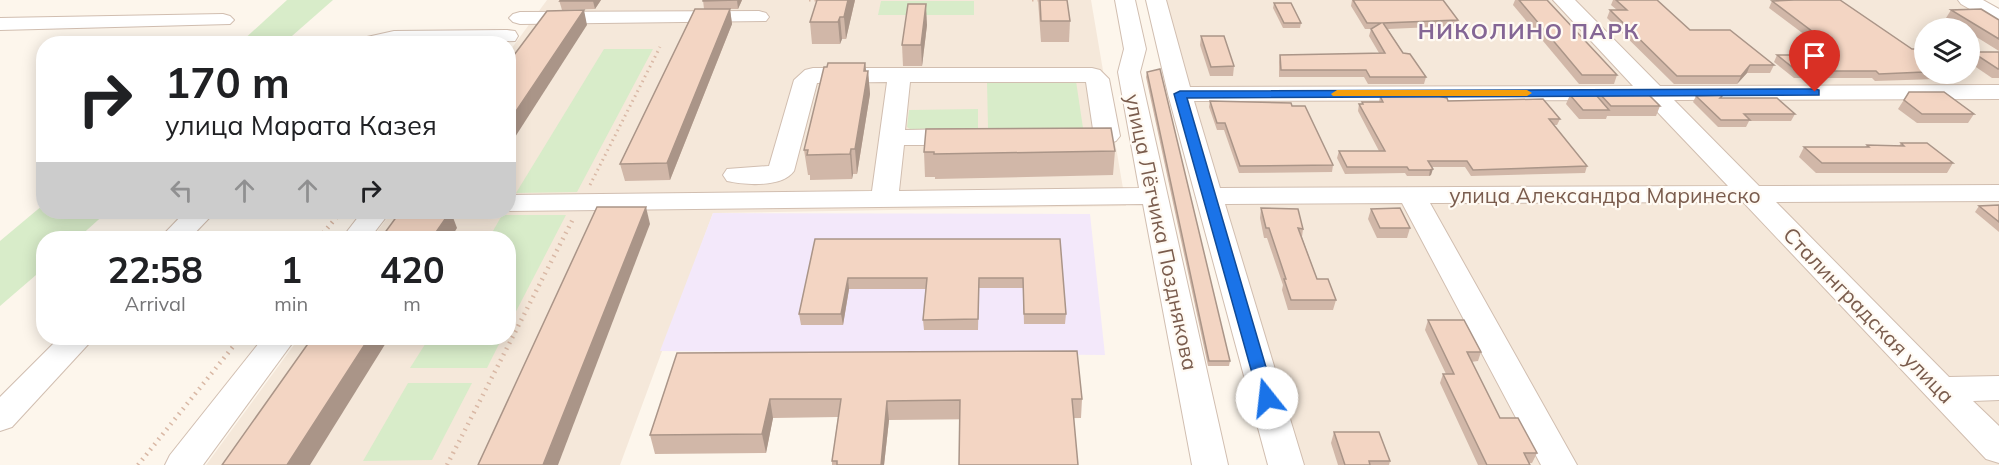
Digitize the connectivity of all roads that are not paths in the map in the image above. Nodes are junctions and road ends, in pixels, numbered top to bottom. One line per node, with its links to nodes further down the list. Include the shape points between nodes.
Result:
1 (534, 0): 7 (street)
2 (1125, 0): 16 (street, улица Лётчика Позднякова, via 1135,49 1130,72)
3 (1156, 0): 15 (street)
4 (1563, 0): 14 (street, Сталинградская улица)
5 (1968, 0): 8 (street)
6 (759, 17): 7 (street, via 674,17 662,36 607,37 605,33 614,18)
7 (520, 18): 11 (street)
8 (1999, 18)
9 (223, 20): 10 (street)
10 (0, 24)
11 (507, 36)
12 (899, 75): 16 (street, via 1092,75 1096,79 1095,136); 18 (street); 19 (street, via 808,77 781,171)
13 (1999, 92): 14 (street)
14 (1654, 93): 15 (street); 21 (street, Сталинградская улица)
15 (1180, 94): 23 (street)
16 (1142, 135): 22 (street, улица Лётчика Позднякова)
17 (987, 137): 18 (street)
18 (892, 138): 25 (street)
19 (736, 175)
20 (1999, 193): 21 (street, улица Александра Маринеско)
21 (1750, 194): 24 (street, улица Александра Маринеско); 34 (street, Сталинградская улица)
22 (1155, 196): 25 (street); 38 (street, улица Лётчика Позднякова)
23 (1210, 196): 24 (street, улица Александра Маринеско); 39 (street)
24 (1412, 196): 40 (street)
25 (885, 199): 26 (street)
26 (516, 202)
27 (194, 219): 29 (street)
28 (371, 219): 30 (street)
29 (181, 231)
30 (361, 231)
31 (71, 345): 35 (street)
32 (275, 345): 37 (street)
33 (1999, 388): 34 (street)
34 (1940, 389): 36 (street, Сталинградская улица)
35 (0, 418)
36 (1999, 449)
37 (183, 465)
38 (1210, 465)
39 (1286, 465)
40 (1559, 465)

